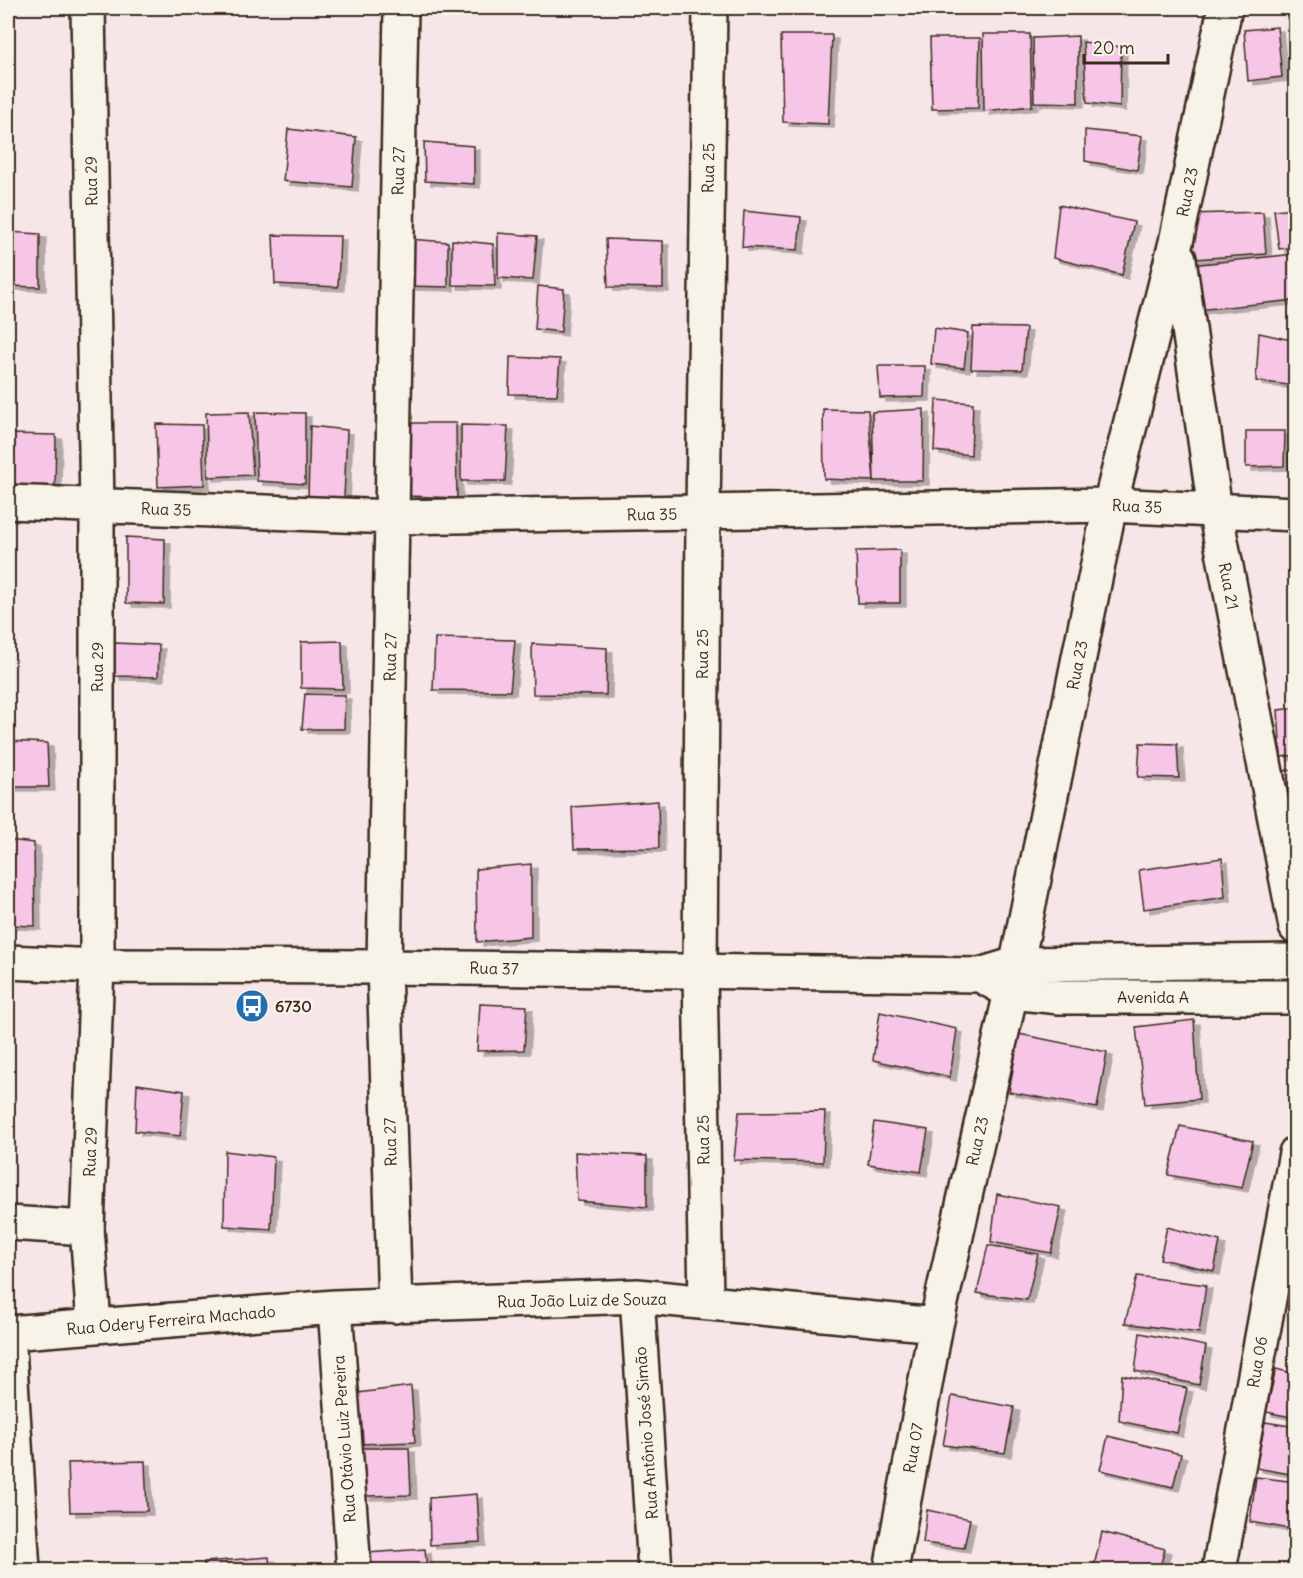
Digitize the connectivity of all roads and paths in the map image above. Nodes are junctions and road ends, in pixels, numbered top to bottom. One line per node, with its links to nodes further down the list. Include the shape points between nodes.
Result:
1 (88, 8): 8 (street, Rua 29)
2 (401, 8): 12 (street, Rua 27)
3 (710, 8): 10 (street, Rua 25)
4 (1225, 8): 5 (street, Rua 23)
5 (1176, 242): 7 (street, Rua 23); 9 (street, Rua 21)
6 (8, 502): 8 (street, Rua 35)
7 (1110, 505): 9 (street, Rua 35); 10 (street, Rua 35); 19 (street, Rua 23)
8 (97, 507): 12 (street, Rua 35); 16 (street, Rua 29)
9 (1215, 510): 11 (street, Rua 35); 13 (street, Rua 21)
10 (702, 513): 12 (street, Rua 35); 18 (street, Rua 25)
11 (1296, 514)
12 (392, 517): 17 (street, Rua 27)
13 (1296, 927)
14 (1296, 961): 19 (street, Avenida A)
15 (8, 962): 16 (street, Rua 37)
16 (97, 966): 17 (street, Rua 37); 23 (street, Rua 29)
17 (384, 967): 18 (street, Rua 37); 26 (street, Rua 27)
18 (700, 972): 19 (street, Rua 37); 25 (street, Rua 25)
19 (1014, 978): 20 (street, Avenida A, via 1060,997); 29 (street, Rua 23)
20 (1296, 997)
21 (1296, 1153): 35 (street, Rua 06)
22 (8, 1222): 23 (street)
23 (87, 1228): 28 (street, Rua 29)
24 (637, 1296): 25 (street, Rua João Luiz de Souza); 26 (street, Rua João Luiz de Souza); 33 (street, Rua Antônio José Simão)
25 (706, 1301): 29 (street, Rua João Luiz de Souza)
26 (395, 1306): 27 (street, Rua João Luiz de Souza)
27 (335, 1307): 28 (street, Rua Odery Ferreira Machado); 32 (street, Rua Otávio Luiz Pereira)
28 (94, 1325): 30 (street, Rua Odery Ferreira Machado)
29 (936, 1325): 34 (street, Rua 07)
30 (8, 1333): 31 (street)
31 (23, 1570)
32 (354, 1570)
33 (655, 1570)
34 (891, 1570)
35 (1219, 1570)

